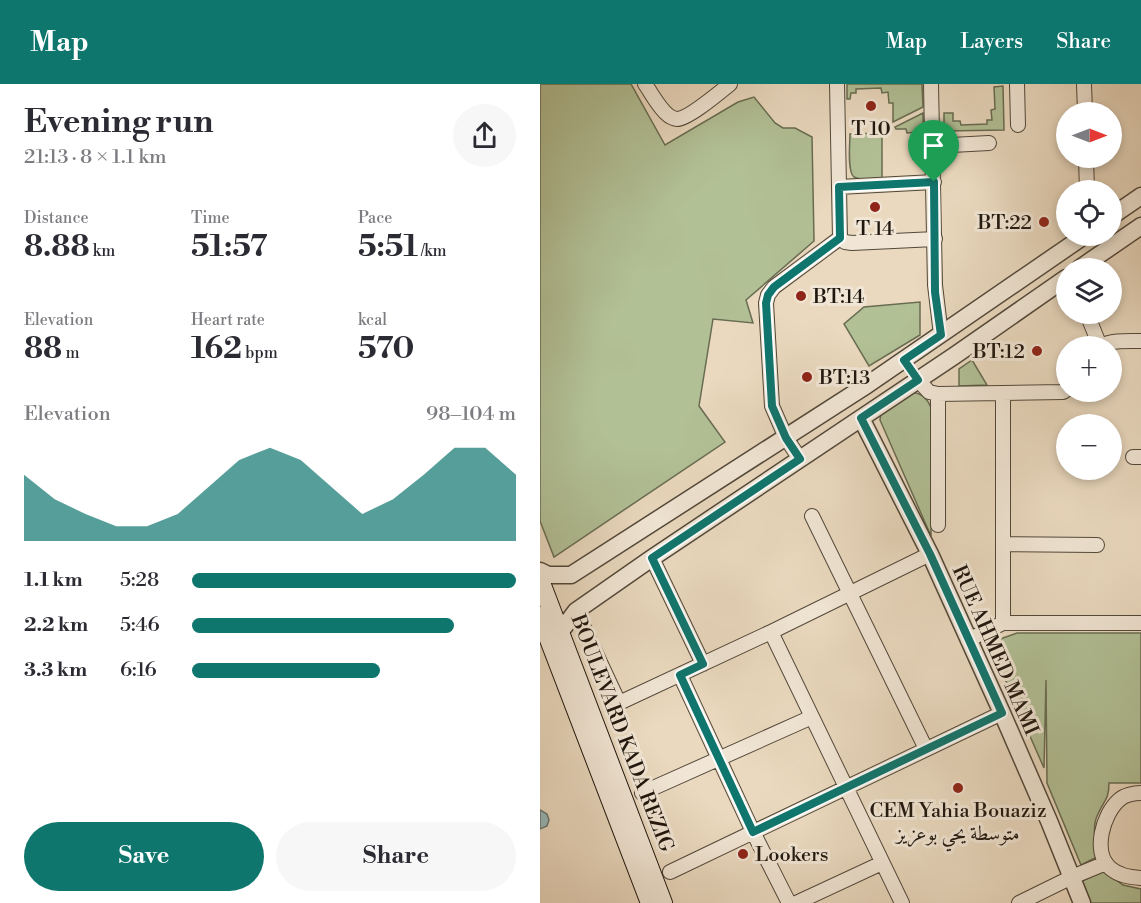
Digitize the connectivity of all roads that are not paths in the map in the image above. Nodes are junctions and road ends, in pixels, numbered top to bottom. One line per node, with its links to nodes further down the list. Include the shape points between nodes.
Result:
1 (645, 84): 2 (street, via 663,110 678,119)
2 (730, 84)
3 (837, 84): 12 (street)
4 (931, 84): 10 (street)
5 (1017, 84): 8 (street)
6 (1084, 84): 7 (street)
7 (1085, 102)
8 (1018, 125)
9 (989, 143): 10 (street)
10 (933, 146): 11 (street)
11 (934, 182): 12 (street); 17 (street)
12 (839, 187): 16 (street)
13 (1141, 195): 14 (street)
14 (1122, 209)
15 (1141, 226): 19 (street)
16 (840, 238): 17 (street, via 852,243); 30 (street, via 768,295 772,406)
17 (935, 239): 21 (street, via 935,292)
18 (1070, 246): 21 (street)
19 (1095, 258)
20 (1056, 285): 25 (street)
21 (941, 335): 24 (street)
22 (1122, 341): 23 (street)
23 (1141, 341)
24 (904, 360): 25 (street); 30 (street)
25 (918, 380): 28 (street, via 929,392); 29 (street)
26 (1056, 392): 27 (street)
27 (1003, 393): 28 (street); 34 (street)
28 (938, 394): 33 (street)
29 (861, 418): 31 (street); 36 (street, RUE AHMED MAMI)
30 (786, 438): 31 (street); 38 (street, via 571,575)
31 (800, 459): 37 (street)
32 (812, 516): 40 (street)
33 (938, 525)
34 (1003, 544): 35 (street); 43 (street)
35 (1097, 545)
36 (930, 554): 40 (street); 47 (street, RUE AHMED MAMI)
37 (652, 558): 41 (street); 48 (street)
38 (540, 571)
39 (540, 580): 45 (main road, BOULEVARD KADA REZIG)
40 (850, 593): 46 (street); 52 (street)
41 (576, 611): 45 (street); 49 (street, via 619,703)
42 (540, 616): 63 (main road, BOULEVARD KADA REZIG)
43 (1003, 623): 44 (street); 47 (street)
44 (1141, 623)
45 (561, 631): 64 (main road, BOULEVARD KADA REZIG)
46 (771, 632): 48 (street); 51 (street)
47 (968, 640): 50 (street, RUE AHMED MAMI)
48 (703, 664): 49 (street)
49 (680, 675): 53 (street)
50 (1002, 713): 52 (street); 61 (street, RUE AHMED MAMI)
51 (812, 717): 53 (street); 54 (street)
52 (926, 749): 54 (street)
53 (719, 759): 55 (street); 57 (street)
54 (846, 787): 57 (street); 58 (street)
55 (642, 793)
56 (1141, 793): 59 (street, via 1120,798 1109,813 1102,830)
57 (753, 832): 60 (street); 65 (street)
58 (882, 863): 66 (street); 67 (street)
59 (1106, 863): 61 (street); 62 (street, via 1119,874)
60 (670, 872)
61 (1072, 877): 68 (street); 69 (street, RUE AHMED MAMI)
62 (1141, 878)
63 (650, 903)
64 (663, 903)
65 (789, 903)
66 (796, 903)
67 (902, 903)
68 (1019, 903)
69 (1082, 903)

